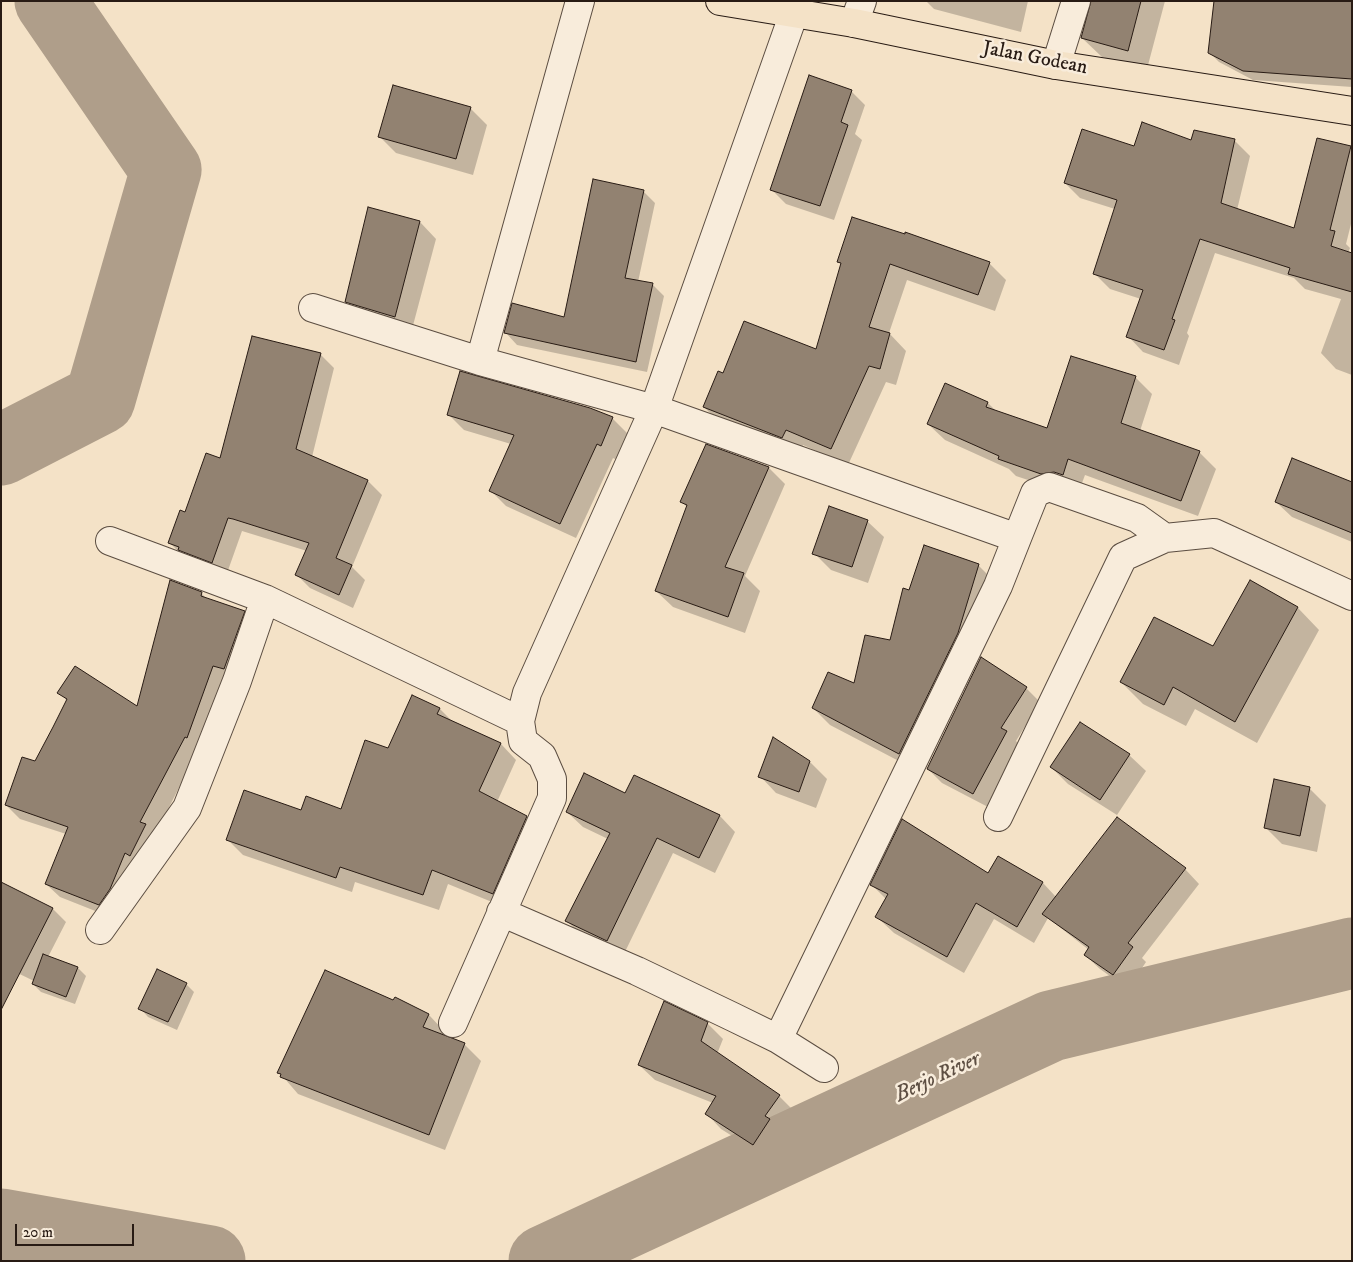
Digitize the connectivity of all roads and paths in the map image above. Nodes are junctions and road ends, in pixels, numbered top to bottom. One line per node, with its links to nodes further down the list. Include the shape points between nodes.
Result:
1 (580, 1): 9 (street)
2 (720, 1): 5 (main road, Jalan Godean)
3 (1076, 1): 6 (street)
4 (858, 12): 5 (main road, Jalan Godean); 6 (main road, Jalan Godean)
5 (794, 13): 10 (street)
6 (1056, 65): 7 (main road, Jalan Godean)
7 (1352, 111)
8 (313, 308): 9 (street)
9 (480, 361): 10 (street)
10 (654, 410): 11 (street); 16 (street, via 527,693)
11 (1017, 538): 12 (street, via 1036,493 1049,487 1137,518); 21 (street, via 994,594)
12 (1165, 538): 14 (street, via 1214,533); 17 (street, via 1123,557)
13 (110, 541): 15 (street)
14 (1352, 596)
15 (265, 599): 16 (street); 19 (street, via 187,808)
16 (520, 721): 18 (street, via 524,741 542,756 552,778 552,798)
17 (998, 817)
18 (501, 912): 20 (street); 21 (street, via 637,971)
19 (100, 930)
20 (453, 1023)
21 (778, 1039): 22 (street)
22 (824, 1068)

